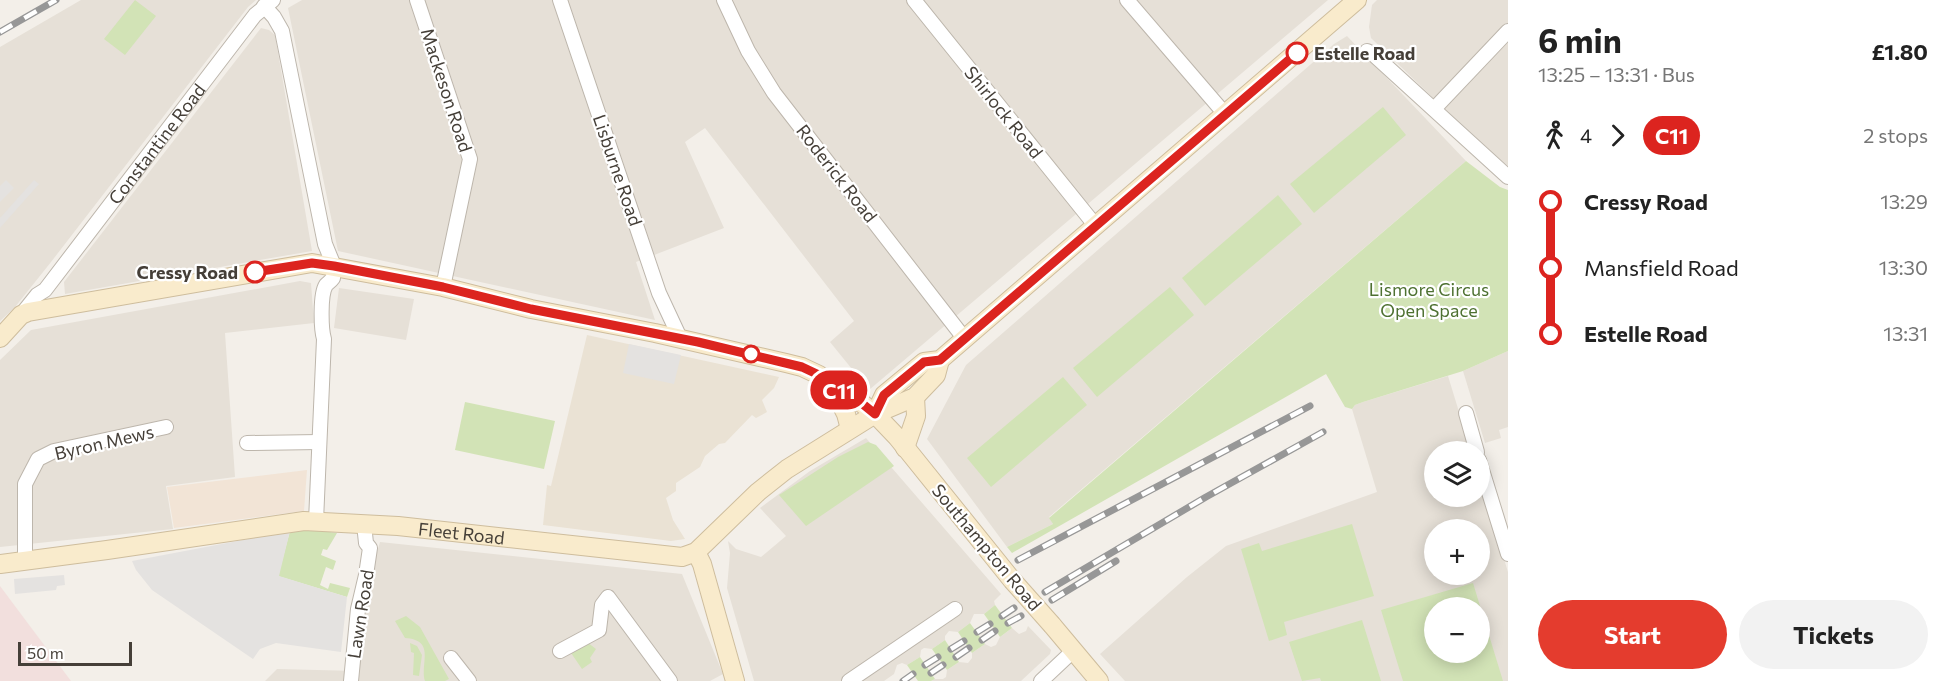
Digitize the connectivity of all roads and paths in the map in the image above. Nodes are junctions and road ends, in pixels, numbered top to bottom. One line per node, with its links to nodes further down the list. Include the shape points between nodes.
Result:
1 (417, 0): 15 (street, Mackeson Road, via 470,159)
2 (560, 0): 18 (street, Lisburne Road, via 659,293)
3 (724, 0): 19 (street, Roderick Road, via 748,51 774,93)
4 (914, 0): 13 (street, Shirlock Road)
5 (1127, 0): 11 (street)
6 (1356, 0): 11 (main road)
7 (269, 3): 14 (street, via 282,32 325,244); 16 (street, Constantine Road, via 240,34)
8 (1508, 31): 10 (street)
9 (1367, 51): 10 (street)
10 (1434, 110): 12 (street)
11 (1225, 114): 13 (main road)
12 (1508, 177)
13 (1095, 225): 19 (main road)
14 (334, 266): 15 (main road); 16 (main road, via 312,263); 29 (street, via 333,278 323,293)
15 (443, 287): 18 (main road)
16 (49, 298): 17 (main road, via 21,315)
17 (0, 338)
18 (680, 338): 21 (main road, via 802,367 819,375)
19 (964, 338): 20 (main road)
20 (940, 360): 22 (main road, via 936,375); 24 (main road, via 924,362 884,395)
21 (832, 388): 24 (main road, Southampton Road, via 848,392); 26 (main road)
22 (915, 397): 24 (main road); 30 (main road, via 916,416)
23 (1466, 413): 27 (street)
24 (875, 414): 26 (main road); 30 (main road, Southampton Road)
25 (166, 427): 36 (street, Byron Mews, via 54,451 38,459 25,484)
26 (850, 429): 34 (main road, via 758,492)
27 (1474, 441)
28 (247, 442): 29 (street)
29 (319, 442): 32 (street)
30 (905, 448): 40 (main road, Southampton Road, bridge)
31 (1490, 496): 35 (street)
32 (316, 521): 33 (main road, Fleet Road); 36 (main road, Fleet Road)
33 (372, 524): 34 (main road, Fleet Road, via 682,557); 43 (street, Lawn Road, via 375,543 370,548 358,609)
34 (696, 552): 42 (main road)
35 (1508, 554)
36 (25, 560): 37 (main road, Fleet Road)
37 (0, 564)
38 (955, 609): 46 (street)
39 (560, 651): 45 (street, via 599,630 602,605 608,597)
40 (1073, 651): 47 (street); 48 (main road, Southampton Road)
41 (451, 658): 44 (street)
42 (729, 679)
43 (351, 681)
44 (468, 681)
45 (670, 681)
46 (849, 681)
47 (1041, 681)
48 (1099, 681)

